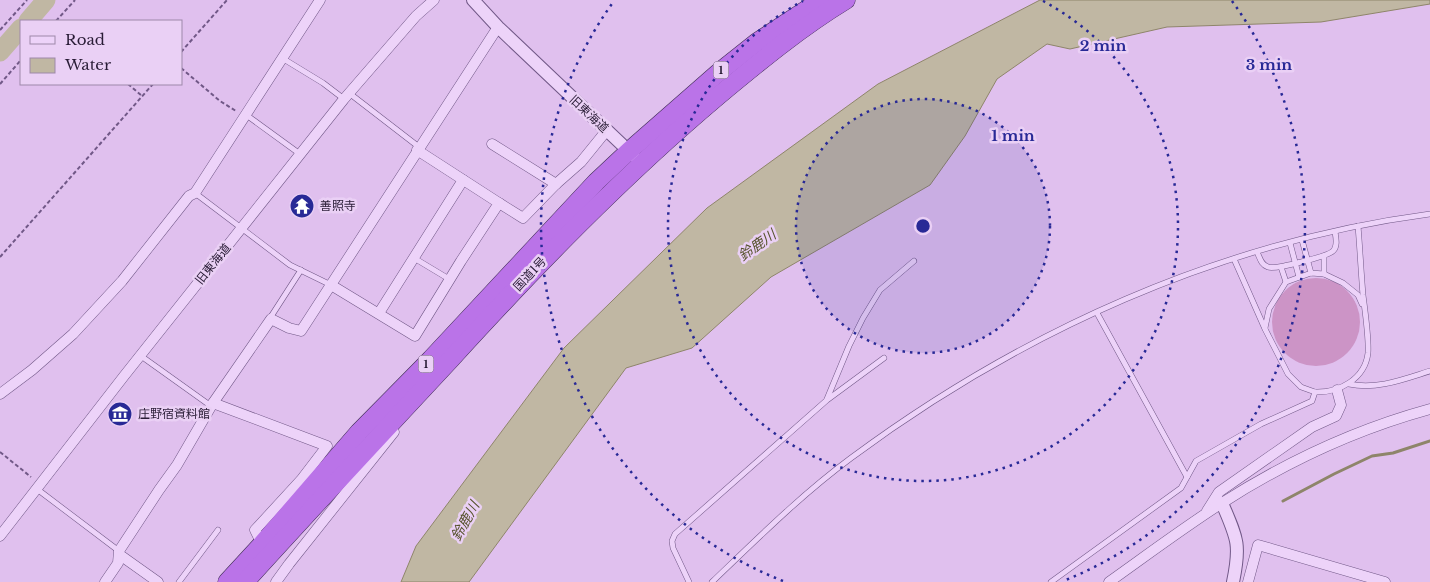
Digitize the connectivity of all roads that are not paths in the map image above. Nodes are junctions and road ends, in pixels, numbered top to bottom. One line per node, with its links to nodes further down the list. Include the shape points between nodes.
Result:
1 (320, 0): 7 (street)
2 (434, 0): 8 (street, 旧東海道, via 416,16)
3 (473, 0): 6 (street, 旧東海道)
4 (821, 0): 14 (highway, 国道1号 / 1, via 724,68)
5 (846, 0): 14 (highway, 国道1号 / 1, via 822,14)
6 (498, 27): 10 (street, 旧東海道); 12 (street)
7 (282, 58): 8 (lane); 9 (street)
8 (347, 96): 12 (lane); 13 (street, 旧東海道)
9 (244, 115): 13 (lane); 17 (street)
10 (607, 130): 14 (street, 旧東海道); 16 (street, via 581,162)
11 (492, 144): 16 (street)
12 (418, 148): 15 (street); 39 (street)
13 (300, 154): 21 (street, 旧東海道)
14 (635, 157): 47 (highway, 国道1号 / 1); 62 (highway, 国道1号 / 1, via 569,210 359,432)
15 (462, 180): 18 (street); 27 (street)
16 (556, 184): 18 (street, via 523,218)
17 (195, 193): 21 (lane); 52 (street, via 189,196 122,281 73,334)
18 (499, 203): 37 (street)
19 (1430, 214): 20 (lane)
20 (1358, 226): 22 (lane); 40 (lane)
21 (242, 228): 33 (lane); 45 (street, 旧東海道)
22 (1336, 232): 23 (lane); 26 (lane, via 1333,251)
23 (1302, 240): 24 (lane); 29 (lane)
24 (1290, 243): 25 (lane); 31 (lane)
25 (1257, 252): 28 (lane); 32 (lane, via 1263,265)
26 (1324, 256): 29 (lane); 35 (lane)
27 (413, 258): 37 (lane); 41 (street)
28 (1234, 258): 42 (lane, via 1154,286); 44 (lane)
29 (1307, 260): 31 (lane); 34 (lane)
30 (914, 261): 53 (lane, via 880,290 849,346)
31 (1295, 264): 32 (lane); 36 (lane)
32 (1281, 267): 38 (lane)
33 (301, 270): 39 (lane); 43 (lane)
34 (1311, 273): 35 (lane); 36 (lane)
35 (1324, 274): 40 (lane, via 1358,295)
36 (1300, 277): 38 (lane)
37 (449, 280): 41 (street, via 415,336)
38 (1286, 282): 44 (lane, via 1268,309)
39 (331, 285): 41 (street); 43 (street, via 301,331)
40 (1364, 309): 49 (lane, via 1368,353)
41 (379, 313)
42 (1097, 313): 56 (lane); 71 (lane, via 1004,358 898,425 815,487)
43 (271, 319): 54 (street)
44 (1265, 329): 51 (lane, via 1288,374 1301,387)
45 (141, 356): 54 (lane); 57 (street, 旧東海道)
46 (884, 358): 53 (lane)
47 (450, 360): 68 (highway, 国道1号 / 1); 69 (street)
48 (1430, 371): 49 (lane, via 1387,384 1362,387)
49 (1350, 384): 50 (lane)
50 (1338, 390): 51 (lane); 59 (street, via 1341,405 1336,416 1312,427 1218,492)
51 (1315, 392): 56 (lane, via 1312,401 1261,424 1196,461)
52 (0, 394)
53 (827, 400): 70 (lane, via 675,534 673,548)
54 (212, 405): 62 (street, via 326,446 255,530); 63 (street)
55 (1430, 409): 58 (street, via 1334,441)
56 (1187, 477): 72 (lane, via 1181,488)
57 (38, 487): 61 (street, 旧東海道); 63 (lane)
58 (1222, 503): 59 (street); 74 (street, via 1237,537 1238,556)
59 (1206, 514): 73 (street)
60 (218, 530): 66 (lane)
61 (0, 536)
62 (262, 544): 67 (highway, 国道1号 / 1)
63 (119, 553): 64 (street, via 118,563); 65 (street)
64 (105, 582)
65 (158, 582)
66 (180, 582)
67 (227, 582)
68 (245, 582)
69 (276, 582)
70 (689, 582)
71 (712, 582)
72 (1050, 582)
73 (1109, 582)
74 (1233, 582)
75 (1248, 582): 76 (street, via 1258,545)
76 (1385, 582)

